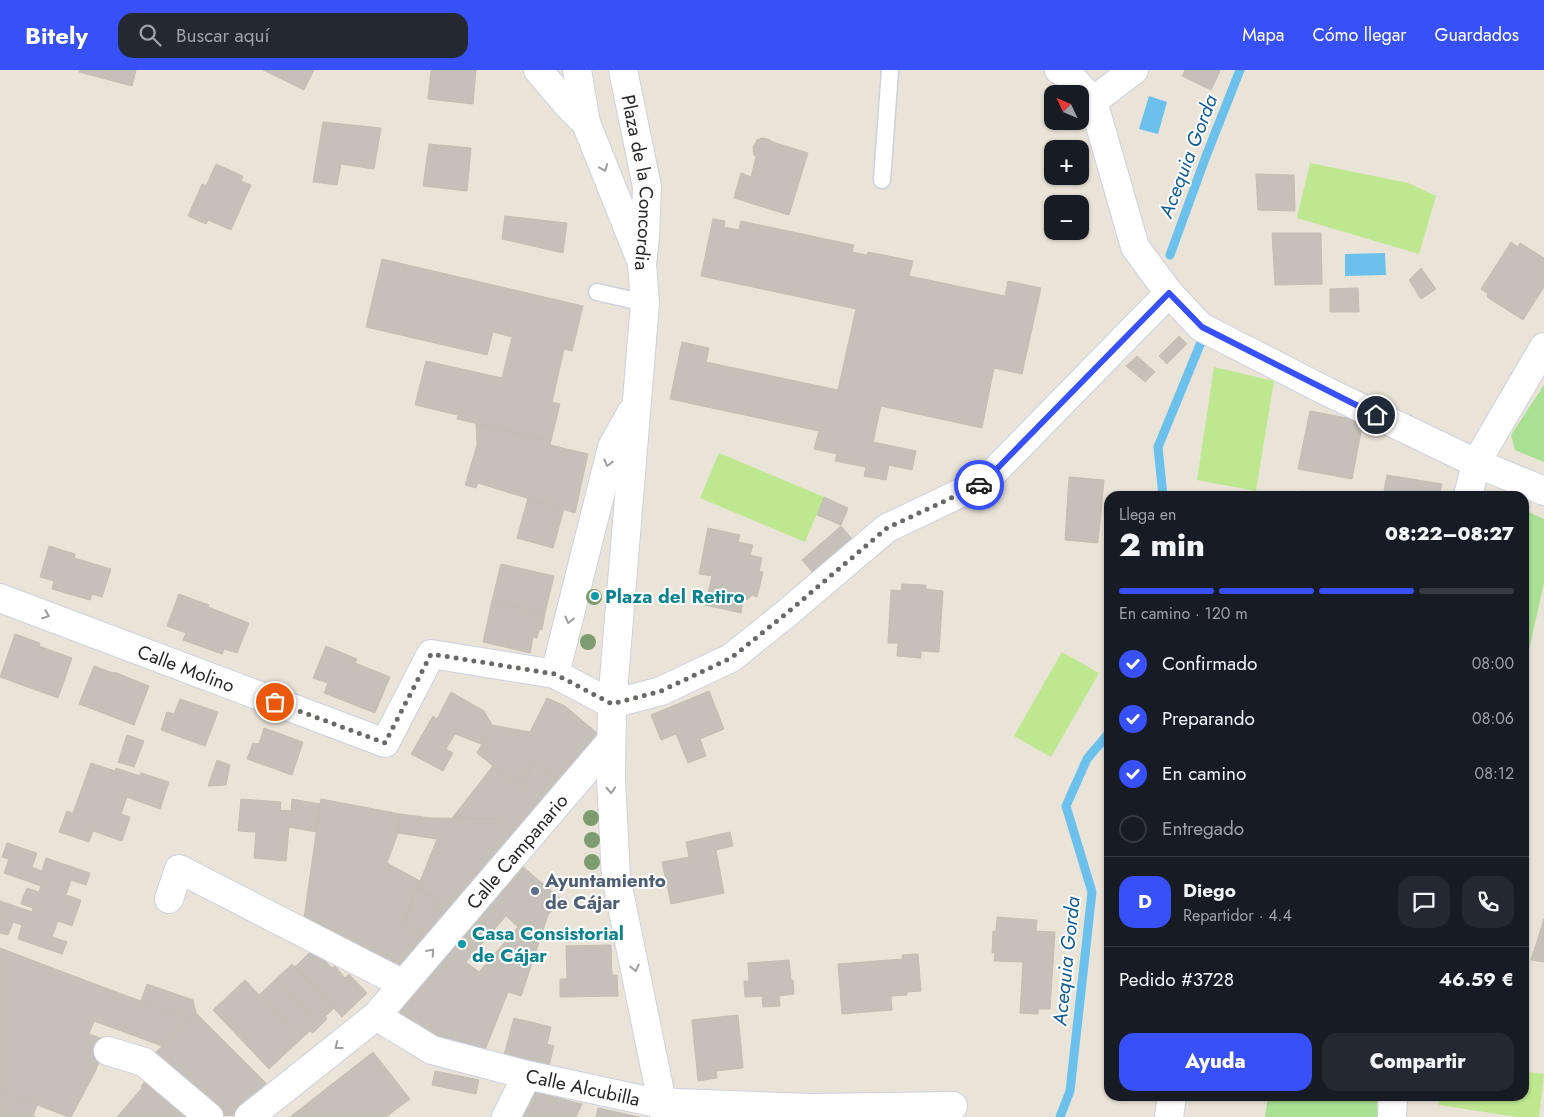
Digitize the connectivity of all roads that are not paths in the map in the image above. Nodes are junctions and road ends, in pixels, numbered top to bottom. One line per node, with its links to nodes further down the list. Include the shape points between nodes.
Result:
1 (538, 70): 9 (street, Plaza de la Concordia)
2 (577, 70): 9 (street, Plaza de la Concordia)
3 (623, 70): 11 (street, Plaza de la Concordia)
4 (638, 70): 11 (street)
5 (890, 70): 10 (lane)
6 (1059, 70): 8 (street, via 1069,75)
7 (1134, 70): 8 (street)
8 (1093, 101): 14 (street, via 1135,247)
9 (586, 123): 12 (street, Plaza de la Concordia, one-way to 12)
10 (882, 180)
11 (647, 187): 12 (street, Plaza de la Concordia)
12 (642, 264): 15 (street)
13 (597, 292): 15 (lane)
14 (1169, 293): 18 (street, via 1202,327); 23 (street, via 984,482 887,528 731,658 661,691)
15 (645, 303): 17 (street)
16 (1544, 347): 18 (street)
17 (636, 403): 22 (street, one-way to 22, via 612,447); 23 (street)
18 (1476, 463): 19 (street); 20 (street)
19 (1469, 491)
20 (1544, 491)
21 (0, 598): 22 (street, Calle Molino, one-way to 22, via 385,743 431,654)
22 (555, 674): 23 (street)
23 (612, 704): 24 (street)
24 (611, 741): 26 (street, Calle Campanario, one-way to 24); 33 (street, one-way to 33, via 616,877)
25 (169, 899): 26 (street, via 179,869)
26 (403, 984): 27 (street, Calle Campanario)
27 (376, 1016): 29 (street, Calle Alcubilla, via 432,1050); 35 (street, Calle Campanario, one-way to 35)
28 (108, 1051): 34 (street, via 144,1062)
29 (527, 1076): 33 (street, Calle Alcubilla, via 652,1102); 36 (street)
30 (1171, 1101): 37 (street)
31 (1393, 1101): 38 (street)
32 (953, 1106): 33 (street, Calle Alcubilla)
33 (664, 1109)
34 (209, 1117)
35 (249, 1117)
36 (506, 1117)
37 (1169, 1117)
38 (1392, 1117)

